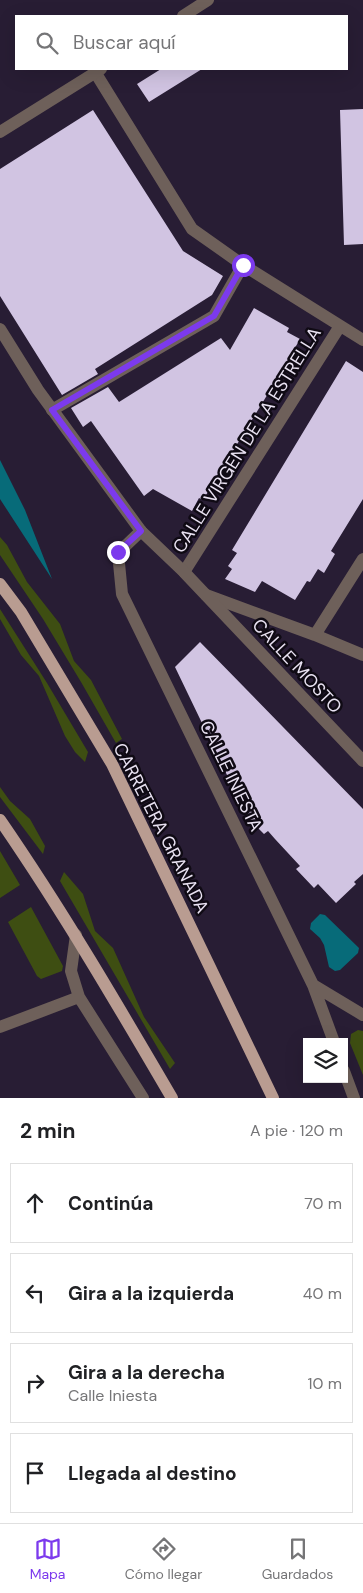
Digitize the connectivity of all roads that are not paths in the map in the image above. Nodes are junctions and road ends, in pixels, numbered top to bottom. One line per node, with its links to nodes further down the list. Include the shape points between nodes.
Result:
1 (208, 0): 2 (street)
2 (185, 15)
3 (98, 71): 4 (street); 5 (street, via 192,229)
4 (0, 132)
5 (243, 265): 6 (street); 9 (street, via 214,316)
6 (340, 326): 8 (street); 12 (street, CALLE VIRGEN DE LA ESTRELLA)
7 (0, 329): 9 (street, CALLE MOSTO)
8 (363, 340)
9 (52, 410): 10 (street, CALLE MOSTO)
10 (141, 531): 12 (street, CALLE MOSTO); 20 (street, CALLE INIESTA, via 118,552 122,594)
11 (363, 559): 15 (street)
12 (184, 572): 14 (street, CALLE MOSTO)
13 (0, 584): 28 (main road, CARRETERA GRANADA, via 21,612 112,764)
14 (206, 595): 15 (street); 17 (street, CALLE MOSTO)
15 (315, 635): 16 (street)
16 (363, 655)
17 (363, 761)
18 (0, 820): 19 (main road)
19 (76, 935): 21 (street, via 72,971); 27 (main road)
20 (313, 985): 22 (street); 24 (street, CALLE INIESTA)
21 (79, 997): 23 (street); 26 (street)
22 (363, 1015)
23 (0, 1026)
24 (333, 1038)
25 (348, 1082): 29 (street)
26 (142, 1098)
27 (172, 1098)
28 (273, 1098)
29 (354, 1098)

